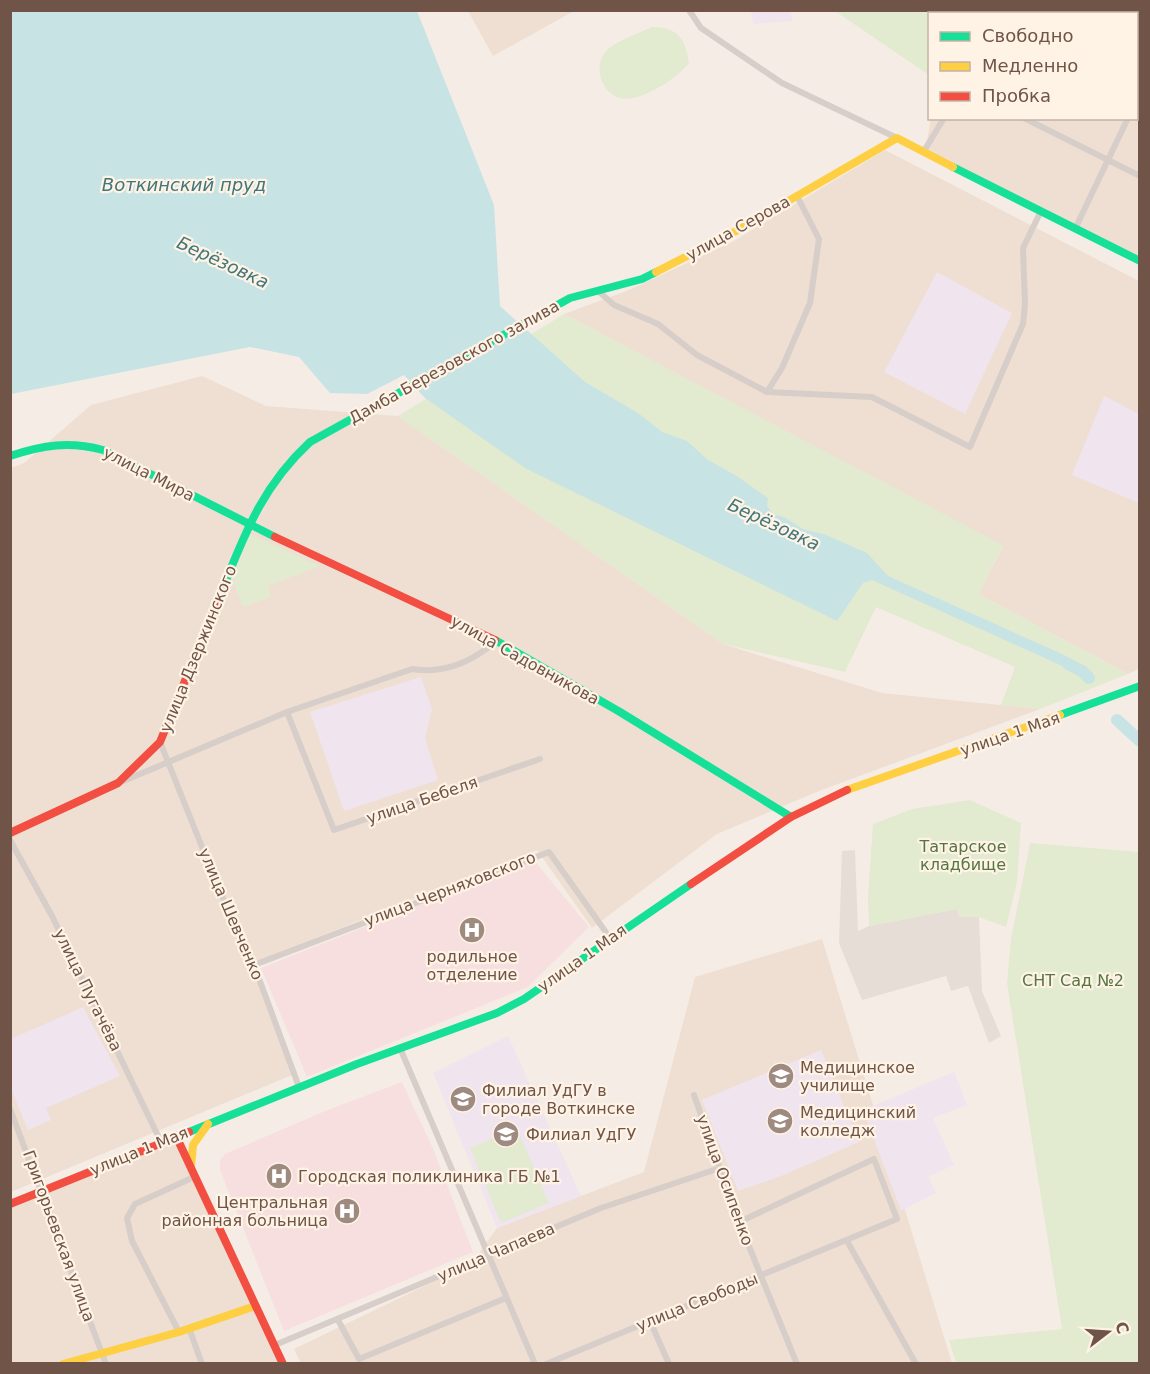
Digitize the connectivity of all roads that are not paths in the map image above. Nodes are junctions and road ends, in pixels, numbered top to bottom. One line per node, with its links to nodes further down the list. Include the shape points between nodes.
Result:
1 (689, 10): 5 (street, via 701,28 782,83)
2 (943, 120): 6 (street)
3 (1028, 120): 7 (street)
4 (1127, 120): 7 (street)
5 (897, 138): 6 (main road); 9 (main road, улица Серова)
6 (924, 151): 10 (main road)
7 (1108, 160): 8 (street); 11 (street)
8 (1140, 176)
9 (797, 196): 13 (main road, улица Серова, via 740,230 642,279); 15 (street, via 819,239 810,303 782,368)
10 (1040, 213): 11 (main road); 15 (street, via 1023,248 1023,324 970,447 872,397)
11 (1075, 229): 12 (main road)
12 (1140, 261)
13 (598, 291): 14 (main road, улица Серова); 15 (street, via 614,305 658,324 697,355)
14 (570, 298): 17 (main road, Дамба Березовского залива, via 310,442 285,465)
15 (767, 392)
16 (10, 456): 17 (main road, улица Мира, via 48,443 76,442 103,450)
17 (248, 525): 18 (main road, улица Садовникова); 21 (main road, улица Дзержинского)
18 (496, 641): 20 (street, via 478,657 431,672 412,669); 25 (main road, улица Садовникова)
19 (1140, 687): 25 (main road, улица 1 Мая, via 843,792)
20 (287, 712): 22 (street, улица Бебеля, via 334,830); 23 (street)
21 (160, 742): 23 (street, улица Шевченко); 24 (main road, улица Дзержинского)
22 (540, 759)
23 (168, 762): 24 (street); 29 (street, улица Шевченко)
24 (118, 783): 26 (main road, улица Дзержинского)
25 (791, 817): 28 (main road, улица 1 Мая)
26 (10, 833)
27 (10, 840): 36 (street, улица Пугачёва, via 52,915)
28 (610, 938): 29 (street, улица Черняховского, via 549,852); 30 (main road, улица 1 Мая, via 524,999 497,1013)
29 (254, 965): 31 (street, улица Шевченко)
30 (400, 1048): 31 (main road, улица 1 Мая); 43 (street)
31 (299, 1087): 34 (main road, улица 1 Мая)
32 (694, 1095): 37 (street, улица Осипенко)
33 (10, 1109): 39 (street, Григорьевская улица)
34 (210, 1123): 35 (main road, улица 1 Мая); 38 (main road, via 193,1145)
35 (176, 1136): 36 (main road, улица 1 Мая); 38 (main road)
36 (161, 1142): 39 (main road, улица 1 Мая)
37 (720, 1168): 41 (street, улица Осипенко); 43 (street, улица Чапаева, via 601,1208)
38 (193, 1174): 46 (main road); 50 (street, via 135,1204 127,1218 132,1240)
39 (42, 1191): 40 (main road, улица 1 Мая); 52 (street, Григорьевская улица)
40 (10, 1204)
41 (739, 1222): 42 (street, улица Свободы, via 874,1159 897,1219); 44 (street, улица Осипенко)
42 (847, 1241): 44 (street, улица Свободы); 61 (street)
43 (487, 1256): 45 (street); 47 (street, улица Чапаева)
44 (760, 1276): 48 (street, улица Свободы); 60 (street, улица Осипенко)
45 (506, 1298): 47 (street, via 359,1359); 57 (street)
46 (255, 1306): 49 (main road); 51 (main road)
47 (338, 1320): 51 (street, улица Чапаева)
48 (650, 1321): 58 (street, улица Свободы); 59 (street)
49 (189, 1329): 50 (main road); 55 (street)
50 (179, 1332): 52 (main road)
51 (275, 1345): 56 (main road)
52 (102, 1352): 53 (main road); 54 (street, Григорьевская улица)
53 (63, 1364)
54 (106, 1364)
55 (202, 1364)
56 (283, 1364)
57 (535, 1364)
58 (546, 1364)
59 (669, 1364)
60 (797, 1364)
61 (916, 1364)

